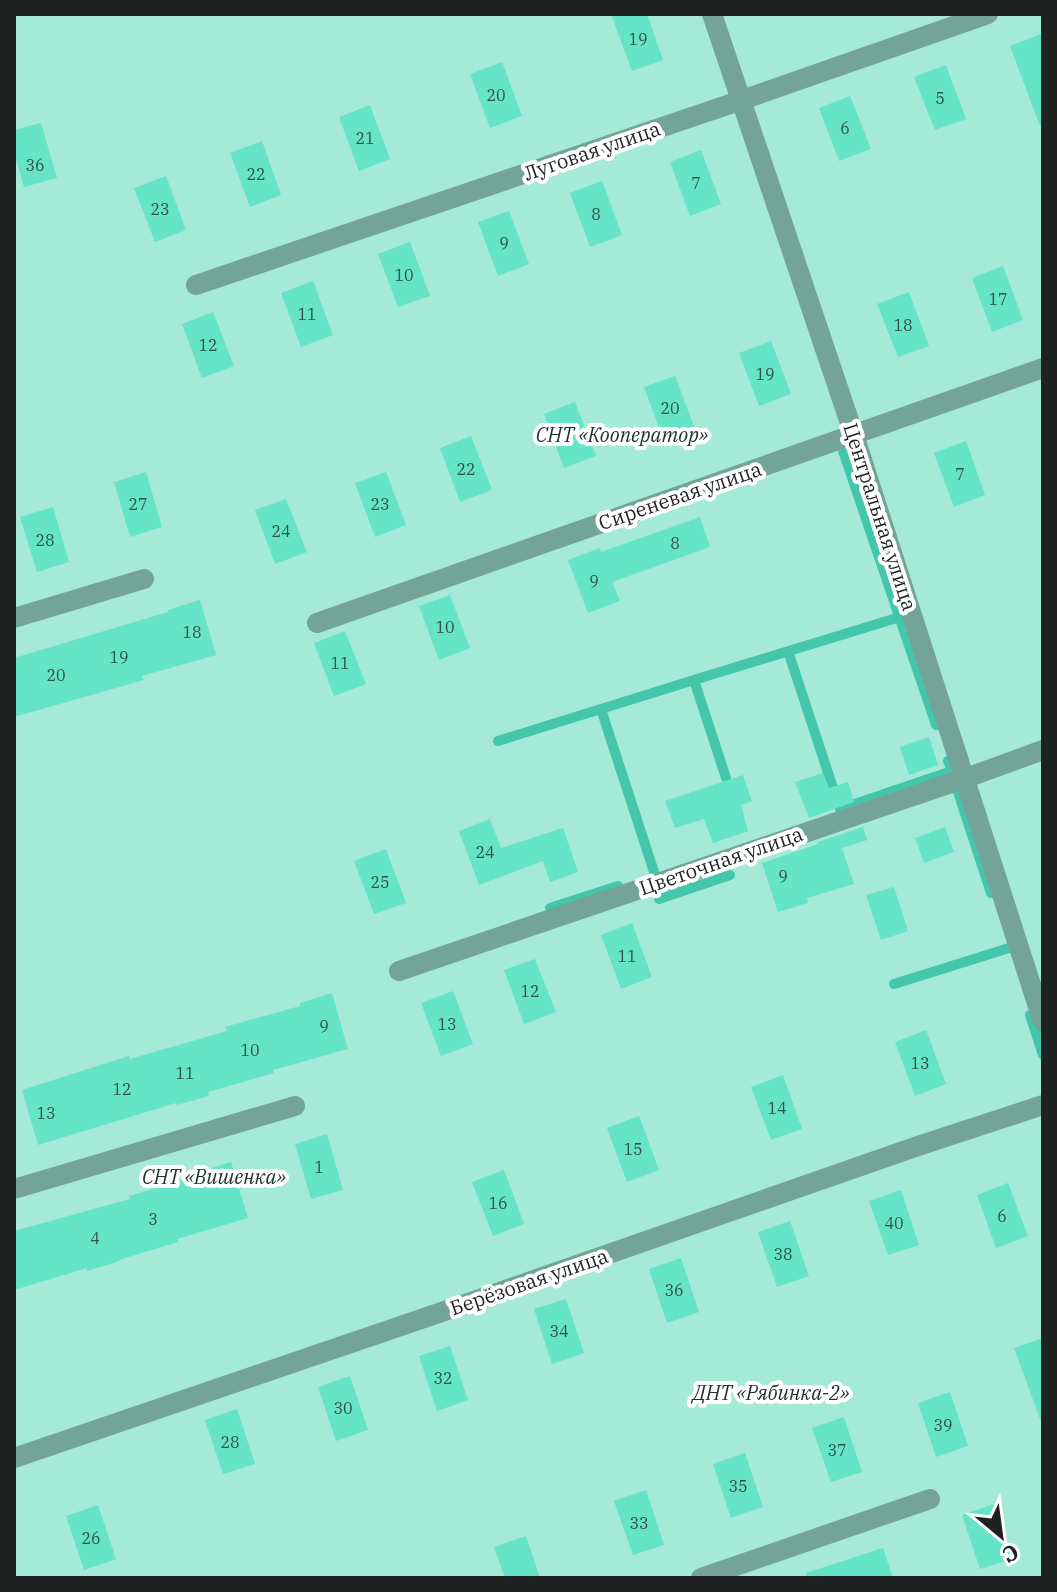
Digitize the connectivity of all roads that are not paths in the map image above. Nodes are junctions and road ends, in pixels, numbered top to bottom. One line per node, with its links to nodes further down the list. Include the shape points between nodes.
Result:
1 (712, 14): 3 (street, Центральная улица)
2 (988, 14): 3 (street, Луговая улица)
3 (742, 100): 4 (street, Луговая улица); 6 (street, Центральная улица)
4 (196, 285)
5 (1043, 368): 6 (street, Сиреневая улица)
6 (854, 435): 9 (street, Сиреневая улица); 11 (street, Центральная улица)
7 (144, 579): 8 (street)
8 (14, 618)
9 (317, 623)
10 (1043, 750): 11 (street, Цветочная улица)
11 (966, 778): 12 (street, Цветочная улица); 13 (street, Центральная улица)
12 (399, 971)
13 (1043, 1022)
14 (1043, 1105): 17 (street, Берёзовая улица)
15 (295, 1106): 16 (street)
16 (14, 1189)
17 (14, 1458)
18 (930, 1499): 19 (street)
19 (701, 1578)

